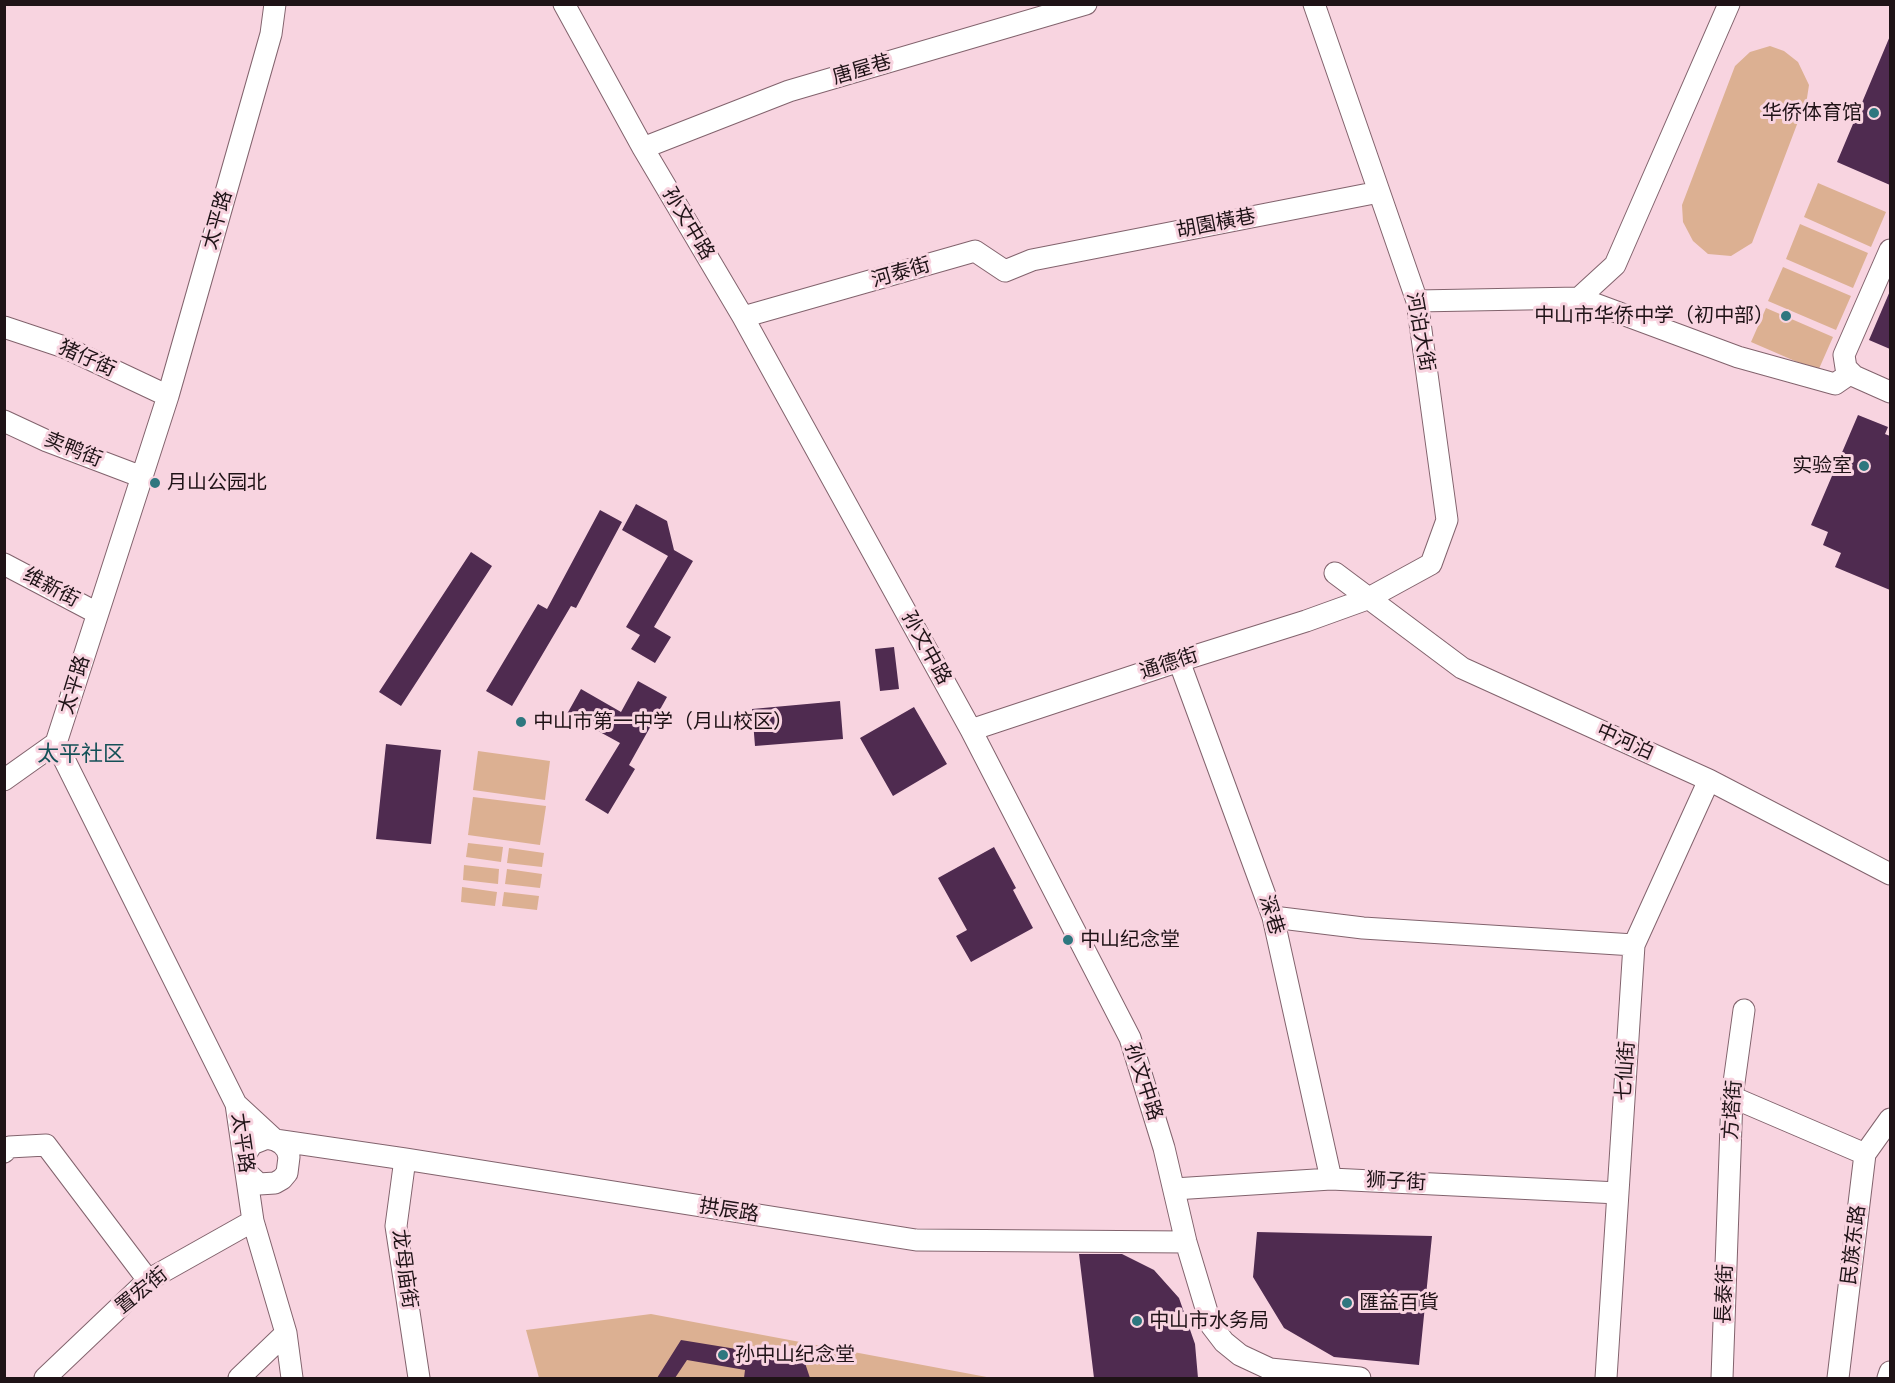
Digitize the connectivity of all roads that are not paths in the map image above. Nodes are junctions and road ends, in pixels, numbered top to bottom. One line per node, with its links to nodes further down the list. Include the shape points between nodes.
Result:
1 (275, 4): 16 (street, 太平路, via 271,34)
2 (564, 4): 6 (street, 孙文中路)
3 (1086, 4): 6 (street, 唐屋巷, via 789,91)
4 (1314, 4): 7 (street, 河泊大街)
5 (1729, 4): 10 (street, via 1615,265)
6 (643, 148): 12 (street, 孙文中路)
7 (1379, 192): 9 (street, 胡園橫巷); 11 (street, 河泊大街)
8 (1890, 250): 14 (street, via 1844,355)
9 (1053, 256): 12 (street, 河泰街, via 1005,271 975,251)
10 (1579, 298): 11 (street); 14 (street, via 1738,357 1835,384)
11 (1417, 301): 21 (street, 河泊大街, via 1447,520 1431,564)
12 (743, 317): 24 (street, 孙文中路)
13 (4, 327): 16 (street, 猪仔街, via 64,347)
14 (1851, 373): 15 (street)
15 (1890, 392)
16 (168, 396): 18 (street, 太平路)
17 (4, 421): 18 (street, 卖鸭街)
18 (142, 477): 22 (street, 太平路)
19 (4, 564): 22 (street, 维新街)
20 (1335, 573): 21 (street, 中河泊)
21 (1367, 599): 23 (street, 通德街); 27 (street, 中河泊, via 1462,668)
22 (97, 613): 25 (street, 太平路)
23 (1179, 661): 24 (street, 通德街); 29 (street, 深巷)
24 (971, 730): 44 (street, 孙文中路, via 1130,1038)
25 (56, 743): 26 (street); 33 (street, 太平路)
26 (4, 780)
27 (1709, 780): 28 (street, 中河泊); 30 (street, 七仙街)
28 (1890, 874)
29 (1273, 917): 30 (street, via 1363,928); 42 (street, 深巷)
30 (1634, 945): 45 (street, 七仙街)
31 (1744, 1010): 32 (street, 方塔街)
32 (1732, 1097): 38 (street); 46 (street, 方塔街)
33 (236, 1104): 35 (street); 41 (street, 太平路)
34 (1890, 1119): 38 (street, 民族东路)
35 (275, 1140): 36 (street, 拱辰路); 39 (street); 41 (street, via 267,1138 252,1143)
36 (314, 1145): 39 (street, via 297,1150); 40 (street, 拱辰路)
37 (4, 1152): 49 (street, via 9,1147 46,1145)
38 (1865, 1154): 61 (street, 民族东路)
39 (290, 1157): 43 (street, via 287,1173)
40 (405, 1159): 48 (street, 拱辰路, via 915,1240); 56 (street, 龙母庙街, via 396,1226)
41 (245, 1165): 43 (street, via 259,1184); 47 (street, 太平路)
42 (1331, 1179): 44 (street, 狮子街); 45 (street, 狮子街)
43 (275, 1183): 47 (street)
44 (1174, 1189): 48 (street, 孙文中路)
45 (1618, 1194): 59 (street, 七仙街)
46 (1728, 1210): 60 (street, 長泰街)
47 (253, 1218): 49 (street, 置宏街); 50 (street, 太平路)
48 (1186, 1242): 51 (street, 孙文中路, via 1211,1325 1240,1355)
49 (148, 1280): 53 (street, 置宏街)
50 (286, 1333): 54 (street); 55 (street, 太平路)
51 (1270, 1369): 57 (street); 58 (street)
52 (1890, 1372): 62 (street)
53 (45, 1378)
54 (240, 1378)
55 (292, 1378)
56 (419, 1378)
57 (1246, 1378)
58 (1360, 1378)
59 (1606, 1378)
60 (1722, 1378)
61 (1838, 1378)
62 (1888, 1378)

